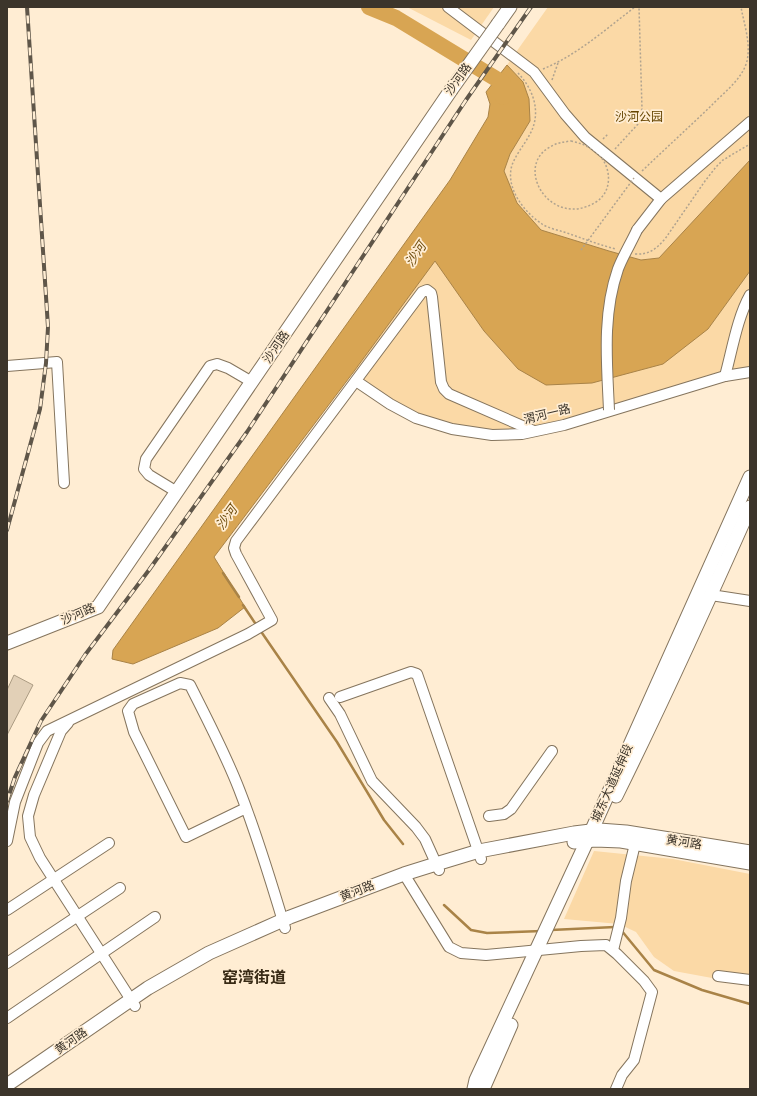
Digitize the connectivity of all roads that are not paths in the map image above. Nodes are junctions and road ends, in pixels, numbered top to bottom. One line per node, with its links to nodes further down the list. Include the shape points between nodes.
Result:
1 (449, 7): 4 (street, via 534,72 585,137)
2 (510, 7): 10 (main road, 沙河路, bridge)
3 (750, 122): 4 (street)
4 (662, 199): 11 (street, bridge, via 637,230 618,269 609,304 606,352)
5 (750, 295): 8 (street)
6 (7, 366): 14 (street, via 57,362)
7 (750, 372): 8 (street, 渭河一路)
8 (724, 376): 11 (street, 渭河一路)
9 (356, 381): 12 (street, 渭河一路, via 416,418 452,429 492,435); 12 (street, via 419,295 427,290 432,297 441,382 444,389 449,394); 22 (street, via 236,541 236,554 272,620)
10 (252, 382): 15 (main road, 沙河路); 15 (street, via 228,368 217,364 210,366 146,459 144,469 149,475)
11 (609, 410): 12 (street, 渭河一路, via 564,425)
12 (534, 431)
13 (750, 477): 26 (main road, 城东大道延伸段)
14 (64, 483)
15 (177, 492): 19 (main road, 沙河路, via 98,607)
16 (750, 507): 17 (main road, 城东大道延伸段)
17 (711, 595): 18 (street); 26 (main road, 城东大道延伸段, via 652,724)
18 (750, 601)
19 (7, 643)
20 (340, 697): 31 (street, via 411,672 417,674)
21 (329, 698): 33 (street, via 346,725 372,781 416,827 425,839)
22 (72, 720): 27 (street, via 47,731 38,743 15,802); 35 (street, via 61,731 34,795 28,816 30,837)
23 (552, 751): 25 (street, via 511,809 504,814)
24 (246, 808): 24 (street, via 217,739 190,685 180,683 133,704 128,711 134,732 186,837); 40 (street)
25 (489, 816)
26 (593, 836): 29 (main road, 黄河路); 30 (main road, 黄河路, via 626,832); 31 (main road, 黄河路, via 561,844); 50 (main road, 城东大道延伸段, via 479,1073); 51 (main road, 城东大道延伸段)
27 (7, 841)
28 (109, 843): 35 (street)
29 (635, 844): 32 (main road, 黄河路); 41 (street)
30 (750, 852)
31 (480, 855): 33 (main road, 黄河路)
32 (750, 863)
33 (438, 867): 34 (main road, 黄河路)
34 (406, 877): 40 (main road, 黄河路); 41 (street, via 449,947 460,953 486,955 606,945)
35 (54, 879): 37 (street); 38 (street)
36 (120, 888): 38 (street)
37 (7, 910)
38 (77, 916): 42 (street); 43 (street)
39 (155, 917): 42 (street)
40 (284, 924): 46 (main road, 黄河路)
41 (613, 950): 52 (street, via 652,992 634,1060 622,1075)
42 (102, 954): 46 (street); 47 (street)
43 (7, 963)
44 (718, 976): 45 (street)
45 (750, 980)
46 (133, 1003): 48 (main road, 黄河路); 49 (main road, 黄河路)
47 (7, 1018)
48 (7, 1085)
49 (15, 1089)
50 (474, 1089)
51 (483, 1089)
52 (616, 1089)

